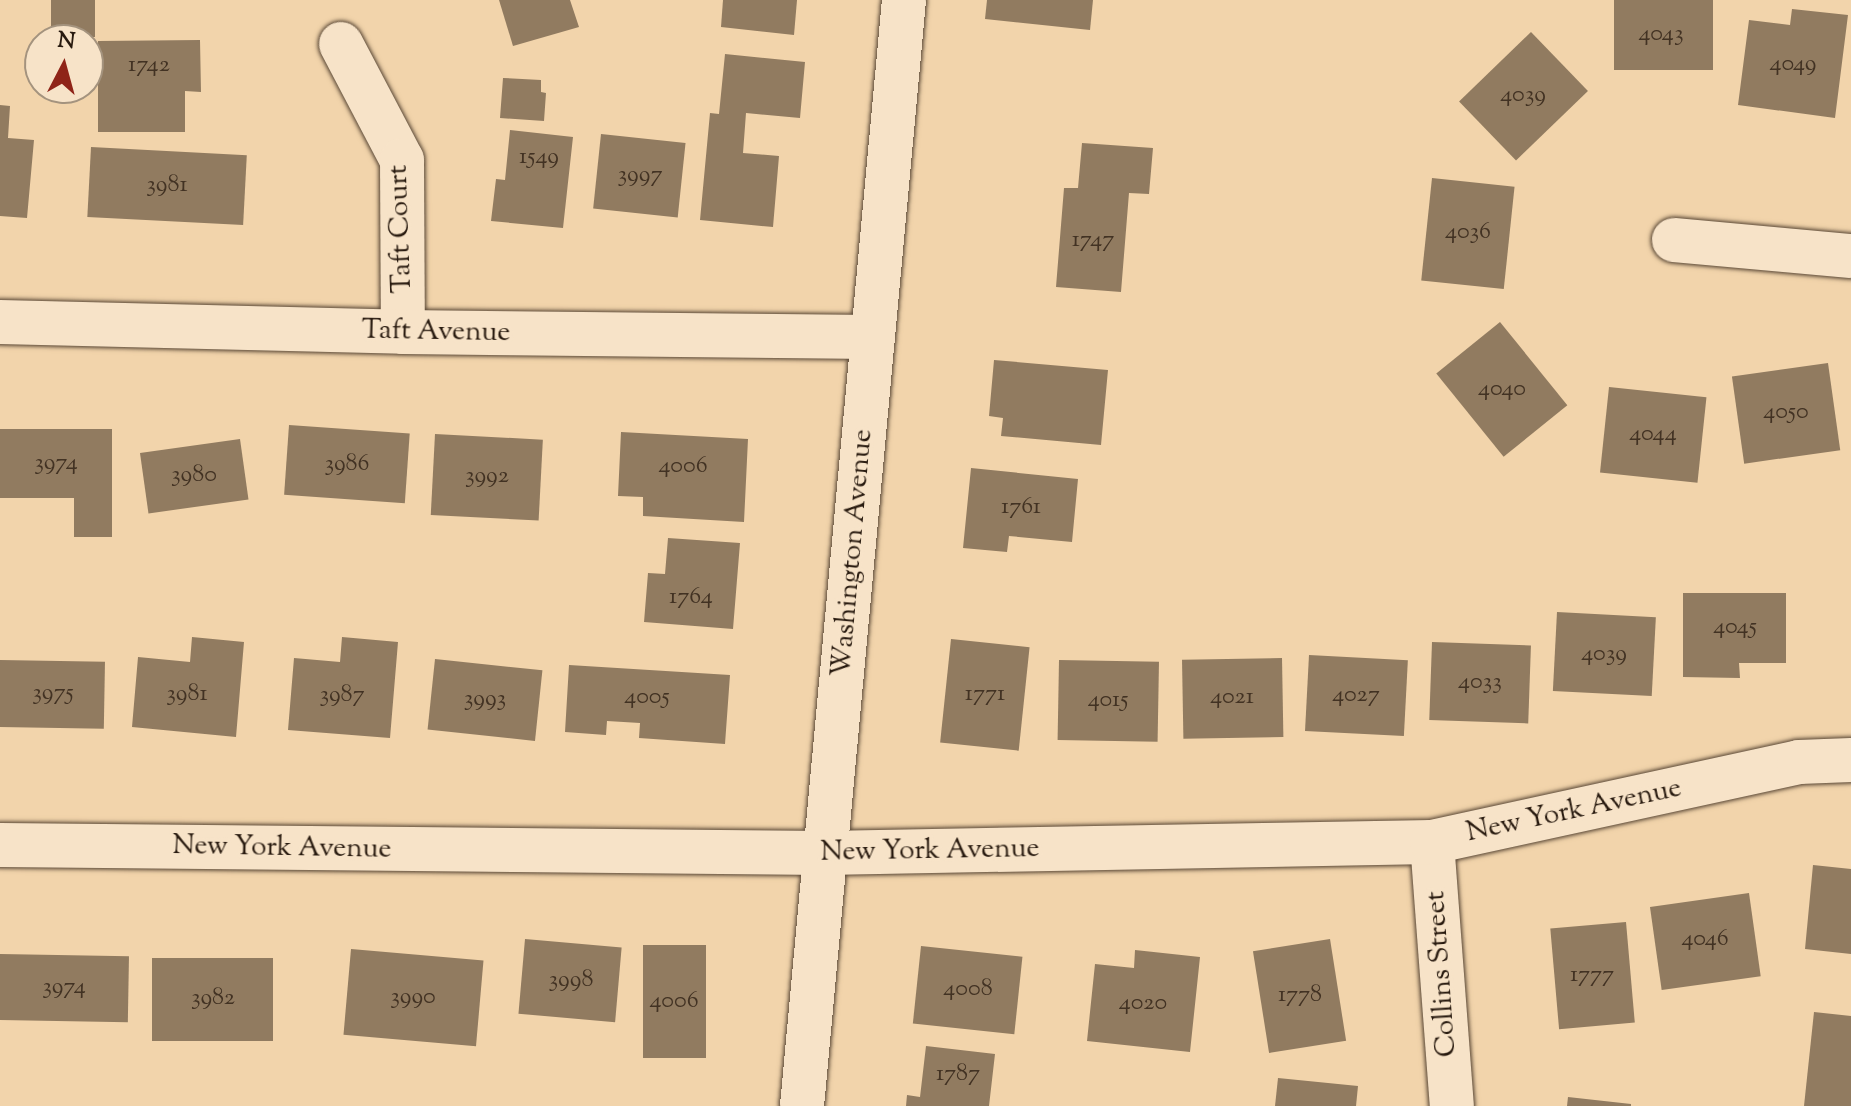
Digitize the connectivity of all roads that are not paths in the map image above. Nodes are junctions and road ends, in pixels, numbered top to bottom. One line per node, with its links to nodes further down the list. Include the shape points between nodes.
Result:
1 (904, 0): 7 (street, Washington Avenue)
2 (341, 44): 6 (street, Taft Court, via 402,160)
3 (1674, 240): 4 (street)
4 (1851, 256)
5 (0, 322): 6 (street, Taft Avenue)
6 (403, 332): 7 (street, Taft Avenue)
7 (873, 337): 11 (street, Washington Avenue)
8 (1851, 760): 9 (street, New York Avenue, via 1799,762)
9 (1432, 842): 11 (street, New York Avenue); 13 (street, Collins Street)
10 (0, 845): 11 (street, New York Avenue)
11 (825, 853): 12 (street, Washington Avenue)
12 (802, 1106)
13 (1452, 1106)

